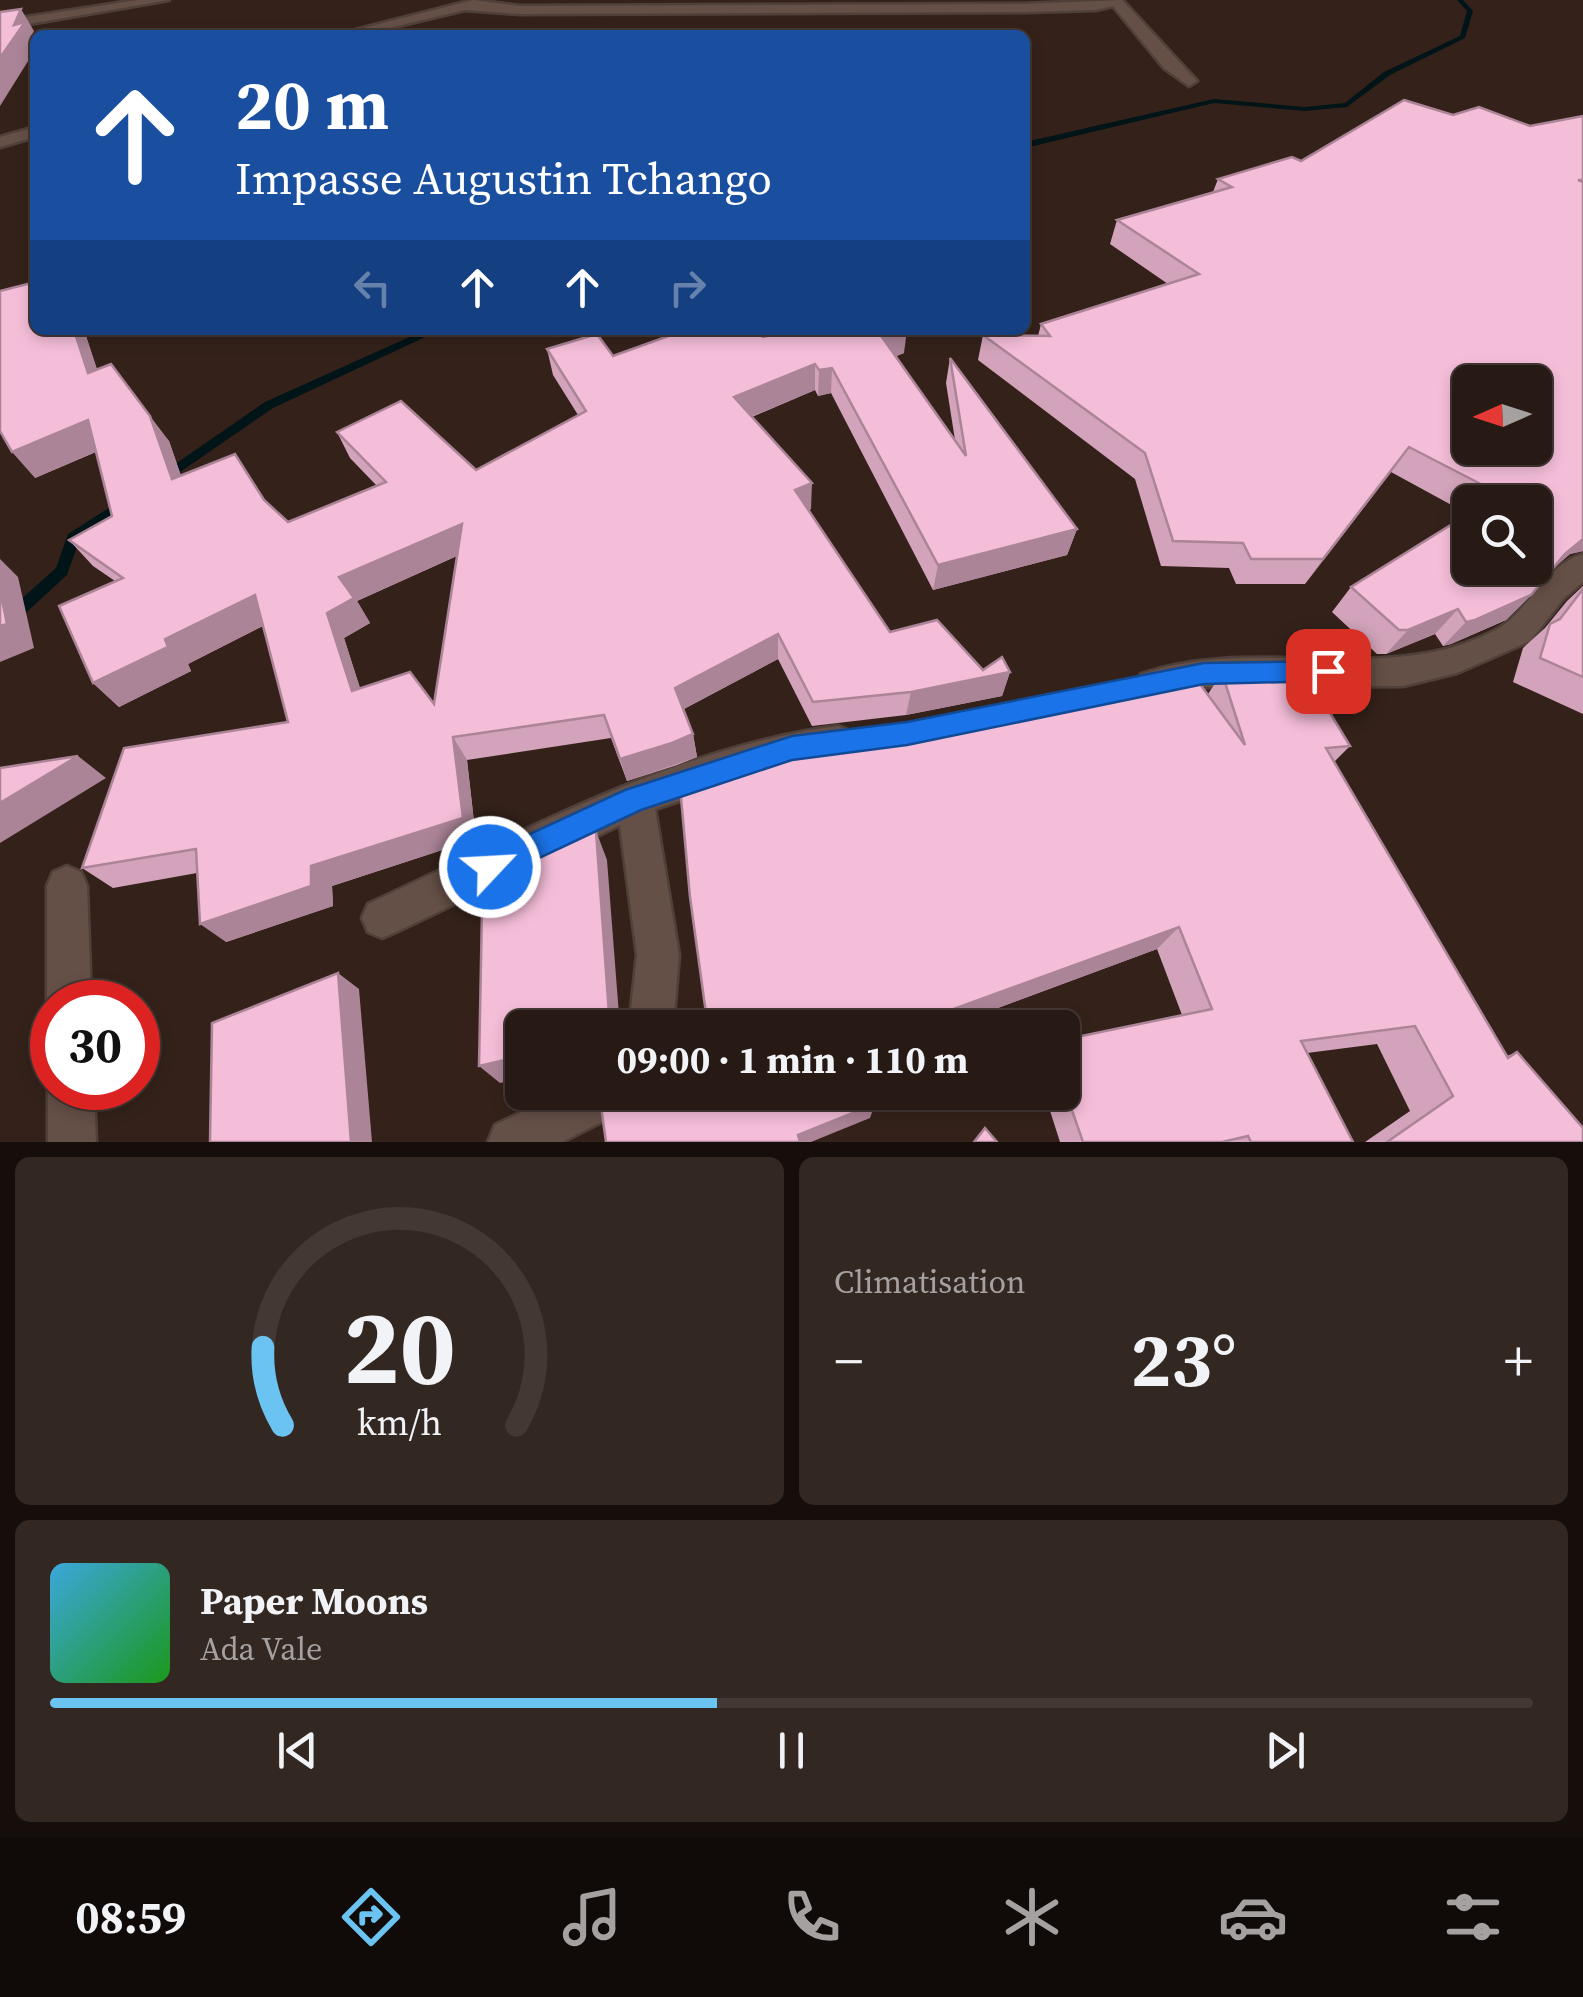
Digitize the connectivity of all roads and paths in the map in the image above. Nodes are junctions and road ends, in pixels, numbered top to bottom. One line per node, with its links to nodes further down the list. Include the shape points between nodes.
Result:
1 (163, 0): 5 (street)
2 (488, 0): 4 (street)
3 (1115, 0): 4 (street, via 1040,8); 7 (street)
4 (465, 6): 6 (street)
5 (0, 25)
6 (364, 30)
7 (1189, 81)
8 (30, 133): 9 (street)
9 (0, 142)
10 (1583, 565): 11 (street, via 1519,632 1457,660 1403,672 1204,674)
11 (1125, 690)
12 (869, 738): 13 (street, via 792,748)
13 (635, 799): 15 (street); 17 (street, via 658,955)
14 (66, 886): 16 (street)
15 (382, 918)
16 (68, 980)
17 (653, 1010)
18 (71, 1110): 20 (street)
19 (577, 1110): 21 (street)
20 (72, 1142)
21 (512, 1142)

